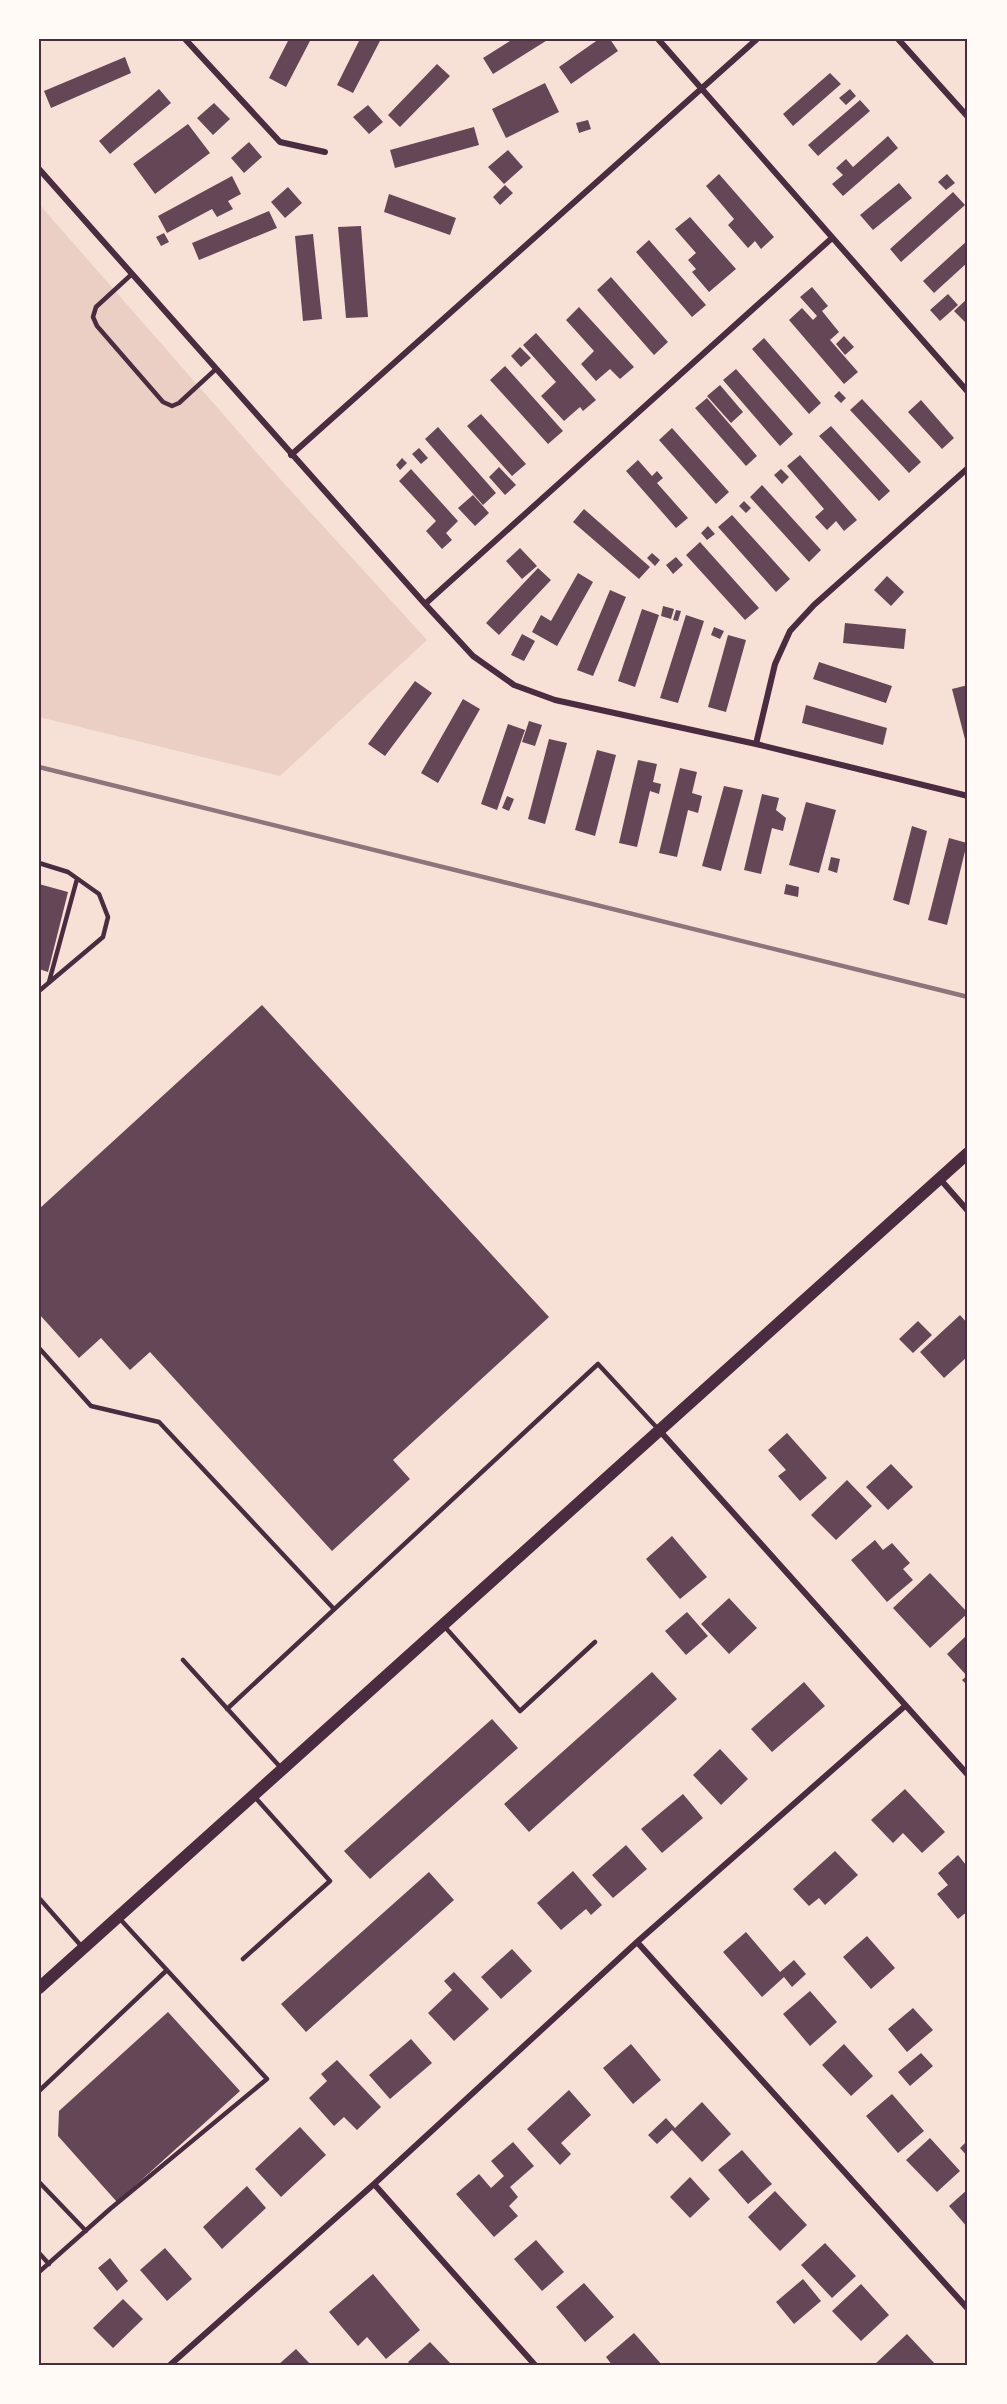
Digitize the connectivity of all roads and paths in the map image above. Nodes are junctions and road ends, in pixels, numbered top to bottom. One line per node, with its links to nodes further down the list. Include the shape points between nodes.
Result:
1 (185, 39): 7 (street, via 280,142)
2 (658, 39): 5 (street)
3 (757, 39): 5 (street)
4 (898, 39): 6 (street)
5 (702, 89): 9 (street); 13 (street)
6 (968, 117)
7 (325, 152)
8 (39, 169): 10 (street)
9 (832, 238): 12 (street); 15 (street)
10 (132, 274): 11 (street); 11 (lane, via 96,307 93,317 163,402 179,403)
11 (216, 369): 13 (street)
12 (968, 392)
13 (291, 455): 15 (street)
14 (968, 468): 16 (street, via 790,631 775,664)
15 (425, 604): 16 (street, via 473,656 514,685 555,700)
16 (756, 744): 17 (street)
17 (968, 796)
18 (39, 863): 19 (lane)
19 (77, 879): 20 (lane); 20 (lane, via 99,894 108,917 103,937)
20 (49, 982): 21 (lane)
21 (39, 991)
22 (968, 1153): 23 (main road)
23 (939, 1179): 24 (street); 26 (main road)
24 (968, 1211)
25 (39, 1348): 27 (lane, via 91,1406 159,1422)
26 (659, 1430): 27 (lane, via 597,1364); 28 (main road); 31 (street)
27 (334, 1609): 32 (lane)
28 (442, 1624): 29 (lane, via 520,1711); 33 (main road)
29 (596, 1642)
30 (183, 1660): 32 (lane)
31 (905, 1706): 34 (street); 38 (street)
32 (227, 1709): 33 (lane)
33 (282, 1769): 35 (main road)
34 (968, 1775)
35 (253, 1795): 37 (main road); 40 (lane, via 330,1881)
36 (39, 1898): 39 (lane)
37 (118, 1917): 39 (main road); 41 (lane)
38 (637, 1942): 45 (street); 50 (street)
39 (83, 1948): 42 (main road)
40 (243, 1959)
41 (167, 1970): 43 (lane); 46 (lane, via 267,2079)
42 (39, 1988)
43 (39, 2091)
44 (39, 2182): 46 (lane)
45 (374, 2184): 51 (street); 52 (street)
46 (86, 2231): 48 (lane)
47 (39, 2253): 48 (lane)
48 (49, 2264): 49 (lane)
49 (39, 2272)
50 (968, 2309)
51 (170, 2365)
52 (535, 2365)

